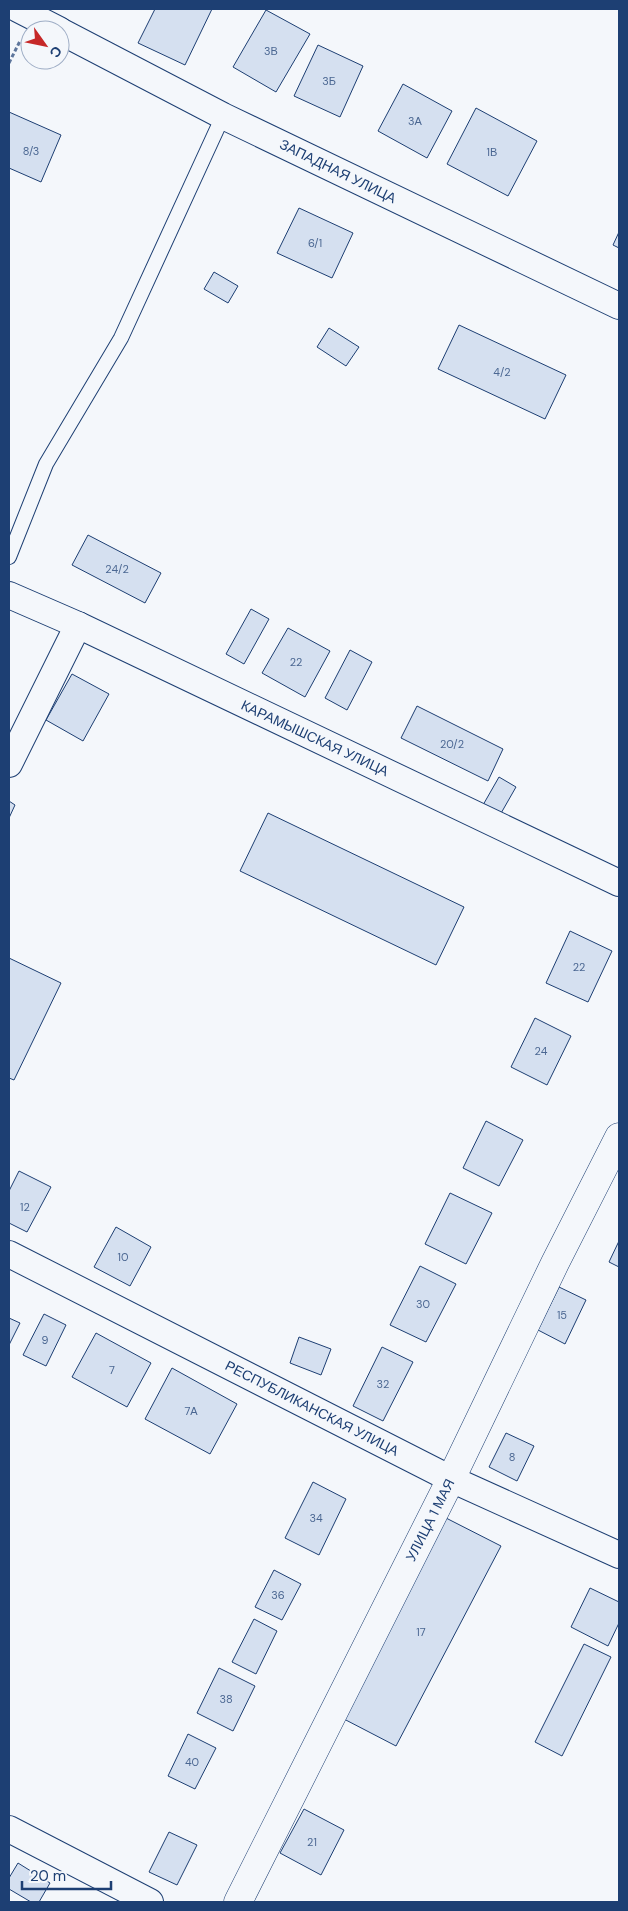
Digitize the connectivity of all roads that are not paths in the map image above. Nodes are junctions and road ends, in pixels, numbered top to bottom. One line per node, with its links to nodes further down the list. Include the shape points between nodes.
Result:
1 (18, 9): 2 (street, ЗАПАДНАЯ УЛИЦА)
2 (40, 20)
3 (70, 35): 4 (street, ЗАПАДНАЯ УЛИЦА)
4 (223, 116): 5 (street, ЗАПАДНАЯ УЛИЦА); 6 (lane, via 122,338 46,464)
5 (619, 306)
6 (9, 557)
7 (9, 595): 8 (street, КАРАМЫШСКАЯ УЛИЦА)
8 (78, 625): 9 (street); 10 (street, КАРАМЫШСКАЯ УЛИЦА)
9 (9, 764)
10 (619, 883)
11 (619, 1137): 13 (street, УЛИЦА 1 МАЯ)
12 (9, 1254): 13 (street, РЕСПУБЛИКАНСКАЯ УЛИЦА)
13 (451, 1478): 14 (street, РЕСПУБЛИКАНСКАЯ УЛИЦА); 17 (street, УЛИЦА 1 МАЯ)
14 (619, 1555)
15 (9, 1829): 16 (street)
16 (150, 1902)
17 (238, 1902)

